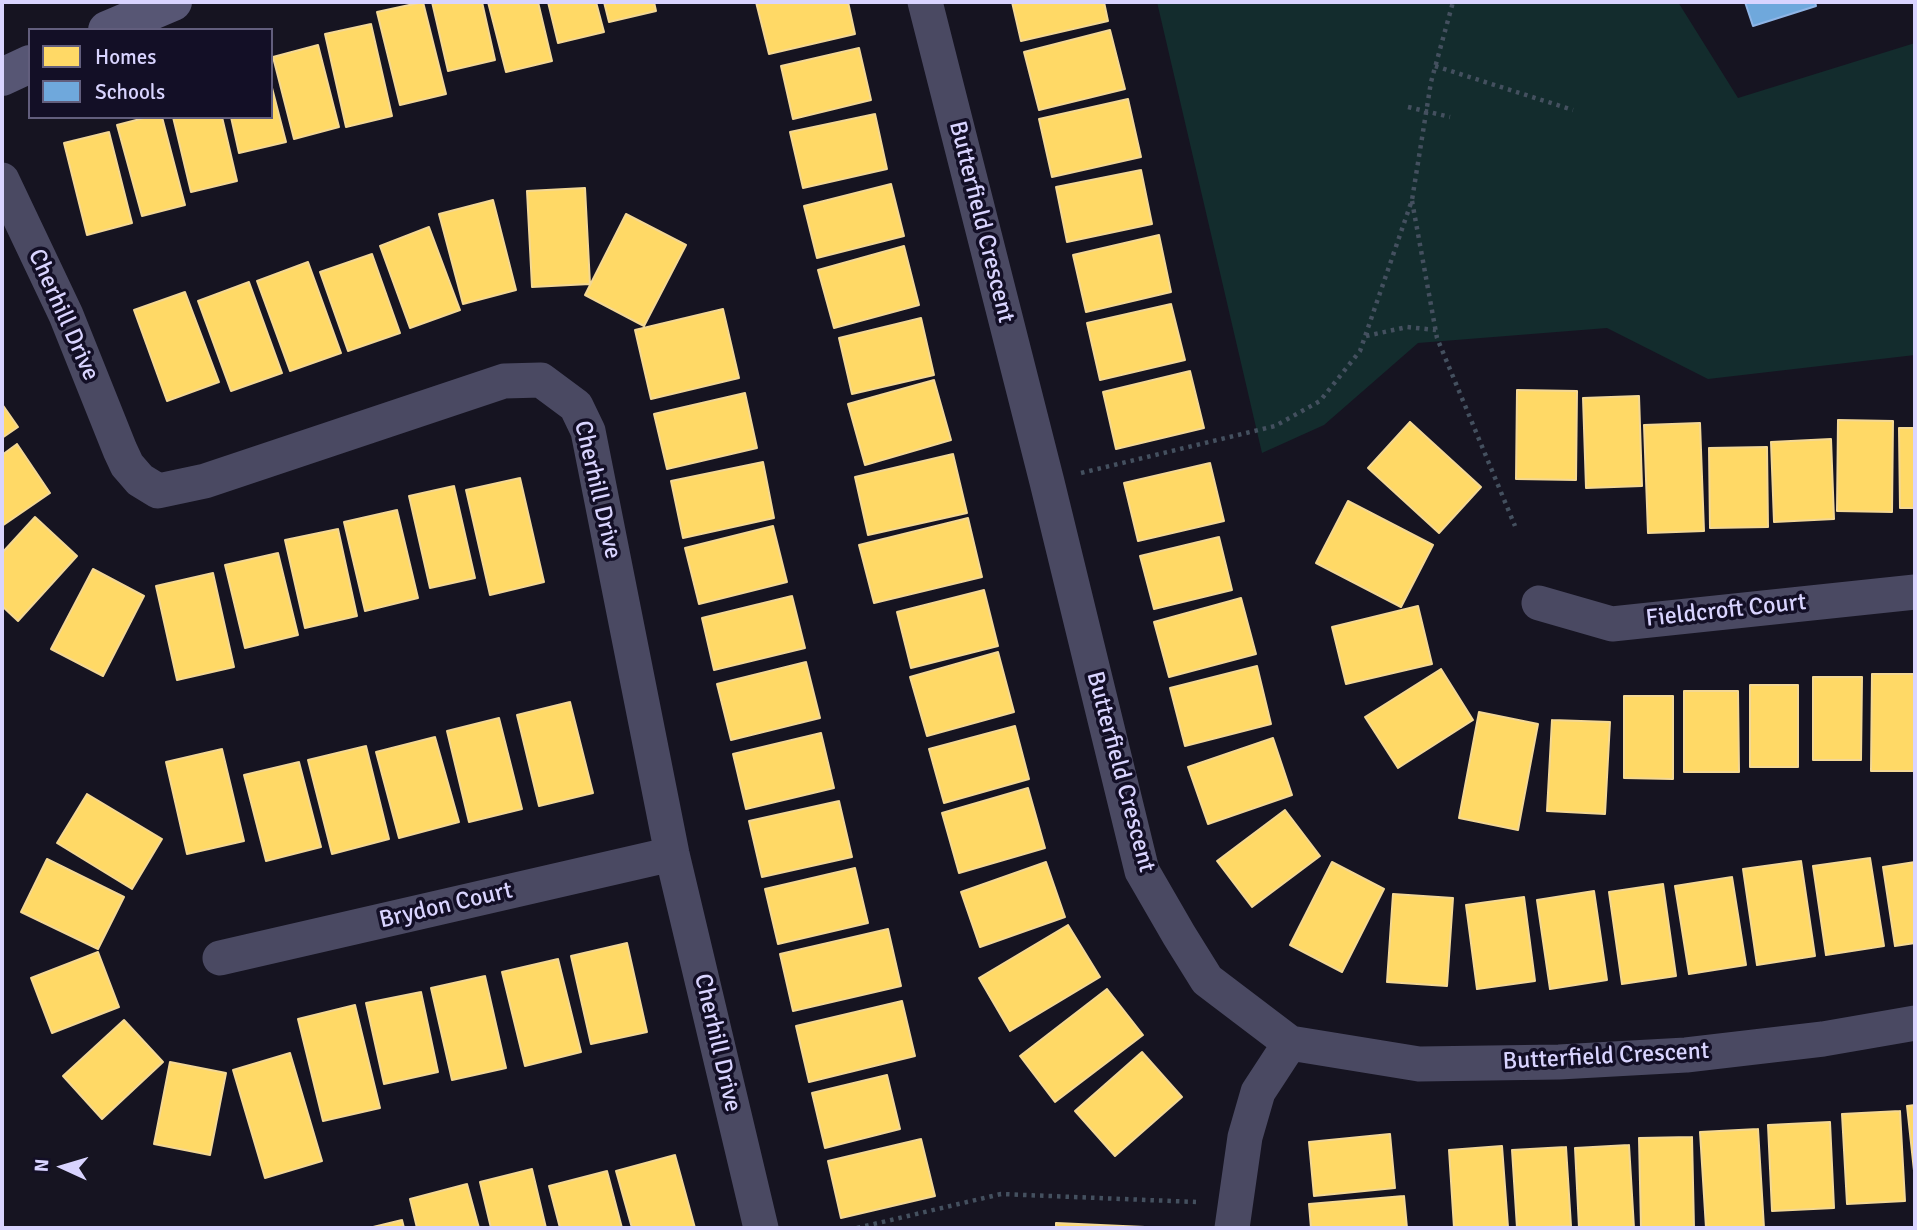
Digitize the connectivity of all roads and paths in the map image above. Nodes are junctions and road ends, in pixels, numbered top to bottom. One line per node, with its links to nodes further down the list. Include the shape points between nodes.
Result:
1 (173, 2): 4 (street)
2 (925, 2): 23 (street, Butterfield Crescent, via 1142,872 1207,980)
3 (1453, 2): 6 (path)
4 (112, 28)
5 (28, 65): 7 (street)
6 (1435, 66): 9 (path); 10 (path)
7 (2, 77)
8 (1408, 107): 10 (path)
9 (1573, 110)
10 (1426, 111): 11 (path); 13 (path)
11 (1450, 117)
12 (2, 180): 20 (street, Cherhill Drive, via 66,315 127,465 158,491 205,481 504,381 541,380 576,406 588,431)
13 (1412, 200): 14 (path); 15 (path)
14 (1436, 330): 15 (path, via 1407,327); 17 (path)
15 (1365, 336): 16 (path, via 1360,351 1320,401 1275,426)
16 (1081, 473)
17 (1515, 526)
18 (1915, 592): 19 (street, Fieldcroft Court, via 1612,624)
19 (1539, 603)
20 (672, 854): 21 (street, Brydon Court); 25 (street, Cherhill Drive)
21 (220, 958)
22 (1915, 1023): 23 (street, Butterfield Crescent, via 1686,1055 1559,1062 1419,1064)
23 (1290, 1043): 27 (street, via 1258,1092 1245,1137)
24 (1196, 1202): 26 (path, via 1001,1194)
25 (761, 1228)
26 (857, 1228)
27 (1232, 1228)

